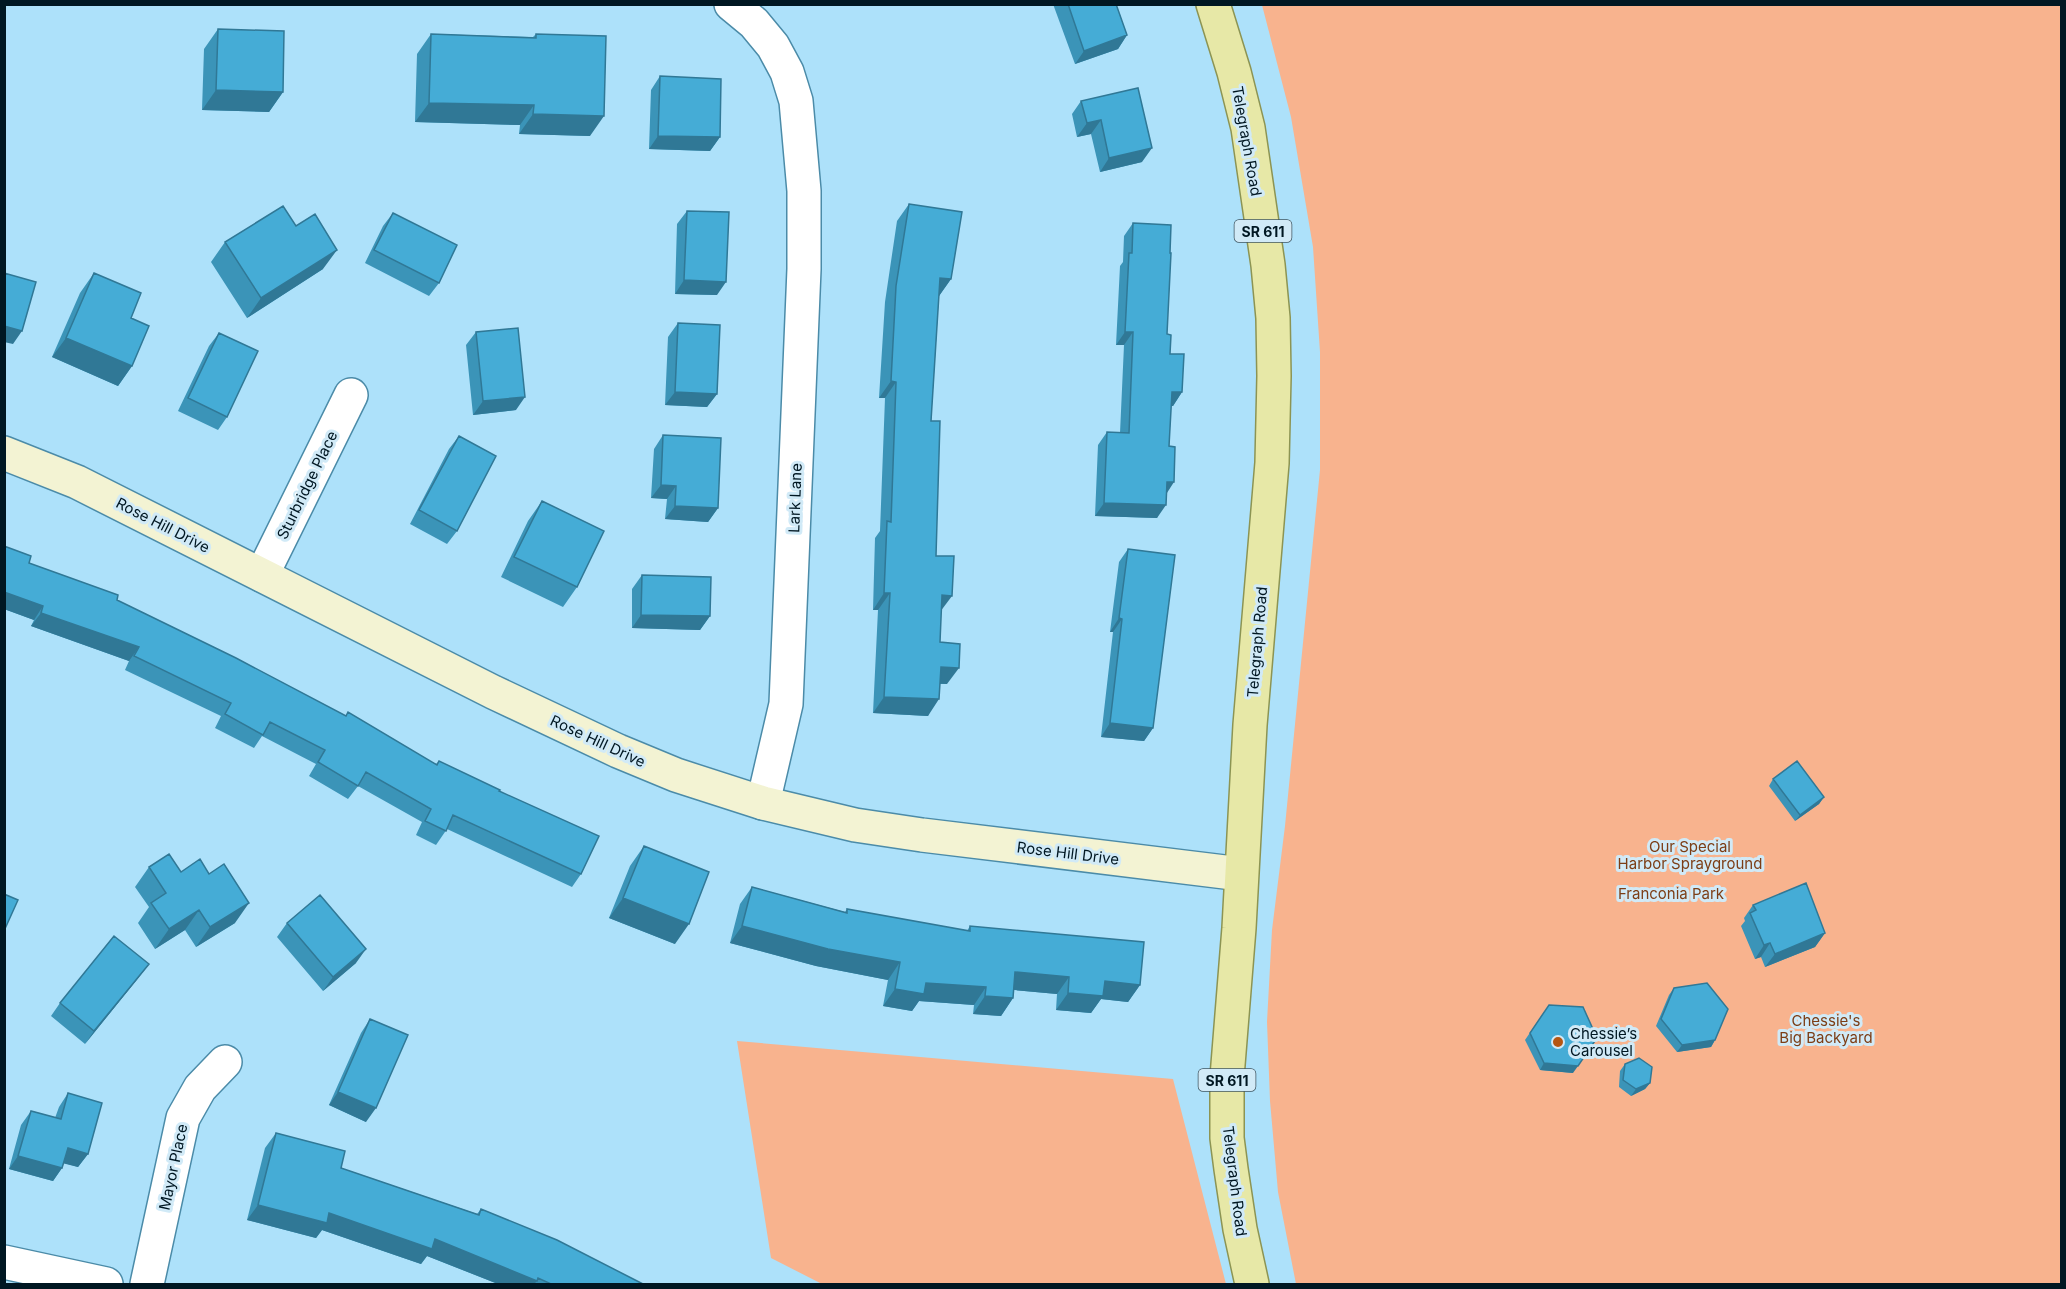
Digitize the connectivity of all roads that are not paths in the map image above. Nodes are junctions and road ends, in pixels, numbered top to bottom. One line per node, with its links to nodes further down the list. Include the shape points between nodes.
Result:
1 (731, 4): 6 (street, Lark Lane, via 773,46 787,72 796,101 804,190 786,704)
2 (1213, 4): 7 (main road, Telegraph Road / SR 611, via 1248,128 1273,318 1272,463)
3 (351, 395): 5 (street, Sturbridge Place)
4 (4, 453): 5 (street, Rose Hill Drive, via 77,482)
5 (262, 575): 6 (street, Rose Hill Drive, via 618,751 675,775)
6 (763, 803): 7 (street, Rose Hill Drive, via 922,836)
7 (1241, 874): 12 (main road, Telegraph Road / SR 611, via 1227,1077 1227,1138)
8 (225, 1062): 11 (street, Mayor Place, via 200,1088 183,1118)
9 (4, 1262): 10 (street)
10 (106, 1284)
11 (147, 1284)
12 (1252, 1284)

